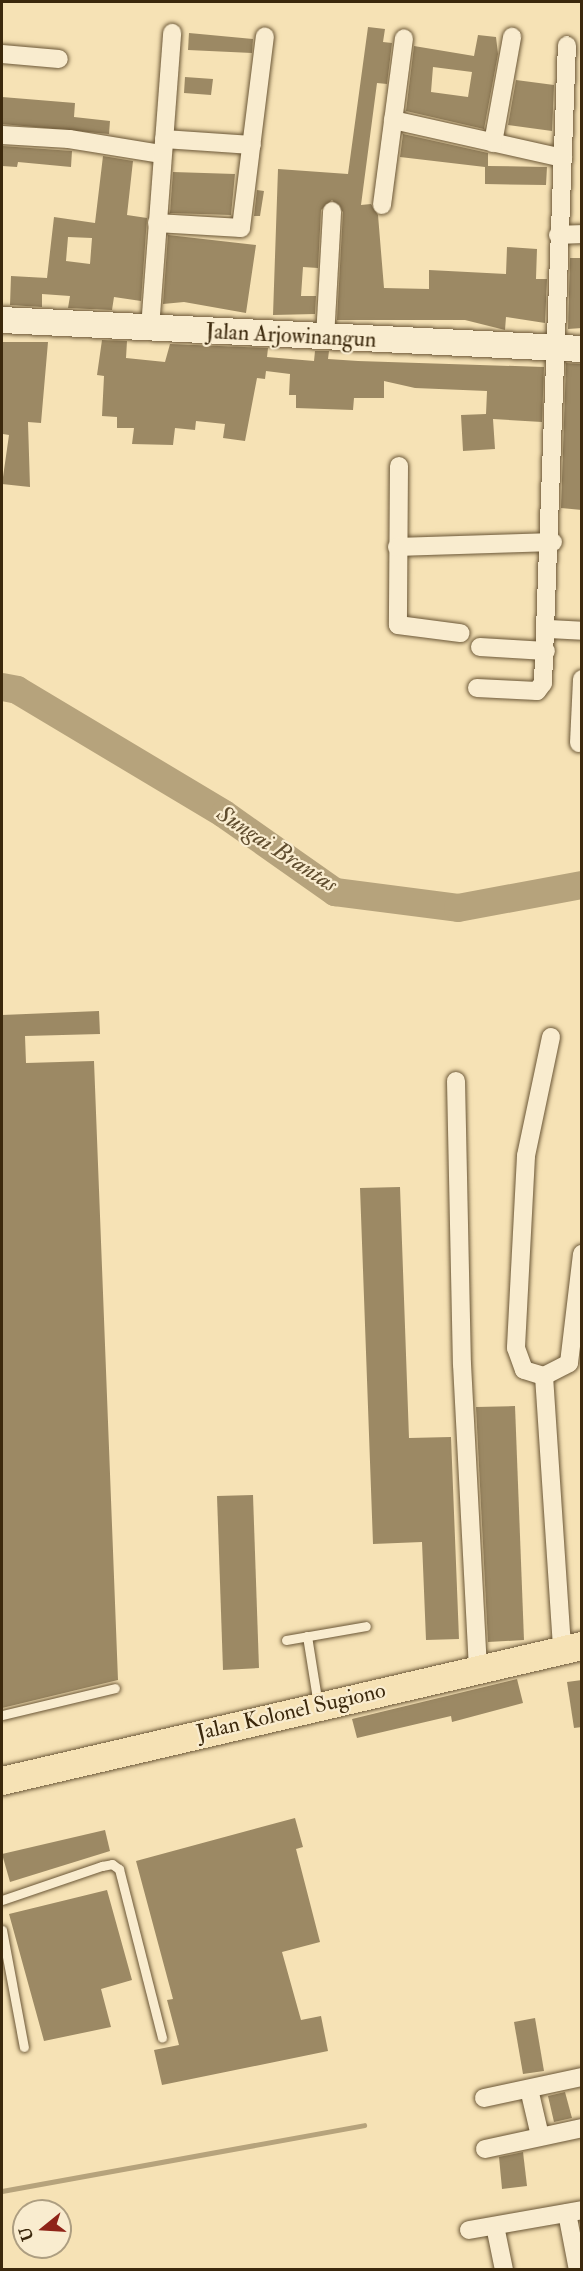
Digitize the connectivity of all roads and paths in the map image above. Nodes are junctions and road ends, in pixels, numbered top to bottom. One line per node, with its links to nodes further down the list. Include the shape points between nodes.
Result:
1 (172, 33): 12 (street)
2 (265, 36): 11 (street)
3 (512, 37): 10 (street)
4 (404, 38): 8 (street)
5 (567, 45): 13 (street)
6 (2, 54): 7 (street)
7 (59, 60)
8 (393, 120): 10 (street); 14 (street)
9 (2, 135): 12 (street)
10 (493, 143): 13 (street)
11 (252, 145): 12 (street); 16 (street, via 239,230)
12 (163, 147): 16 (street)
13 (563, 158): 18 (street)
14 (382, 205)
15 (332, 211): 21 (street)
16 (157, 224): 20 (street)
17 (582, 234): 18 (street)
18 (558, 235): 22 (street)
19 (2, 320): 20 (main road, Jalan Arjowinangun)
20 (150, 328): 21 (main road, Jalan Arjowinangun)
21 (325, 338): 22 (main road, Jalan Arjowinangun)
22 (553, 348): 23 (main road, Jalan Arjowinangun); 25 (street)
23 (582, 349)
24 (399, 466): 26 (street)
25 (553, 542): 26 (street); 27 (street)
26 (397, 547): 29 (street, via 399,627)
27 (549, 629): 28 (street); 31 (street)
28 (582, 631)
29 (460, 633)
30 (480, 647): 31 (street)
31 (546, 651): 33 (street, via 537,691)
32 (582, 679): 34 (street)
33 (477, 688)
34 (579, 743)
35 (550, 1037): 38 (street, via 526,1156 516,1347 524,1370)
36 (456, 1081): 43 (street, via 462,1365)
37 (582, 1254): 38 (street, via 569,1363)
38 (544, 1376): 42 (street)
39 (366, 1626): 40 (lane)
40 (307, 1636): 41 (lane); 45 (lane)
41 (286, 1640)
42 (572, 1648): 43 (main road, Jalan Kolonel Sugiono)
43 (478, 1669): 45 (main road, Jalan Kolonel Sugiono)
44 (115, 1688): 46 (lane)
45 (318, 1705): 47 (main road, Jalan Kolonel Sugiono)
46 (2, 1714)
47 (2, 1780)
48 (2, 1900): 50 (lane, via 102,1866 119,1869)
49 (2, 1930): 51 (lane)
50 (162, 2038)
51 (24, 2047)
52 (582, 2077): 53 (street)
53 (529, 2089): 54 (street); 56 (street)
54 (484, 2098)
55 (582, 2128): 56 (street)
56 (540, 2136): 57 (street)
57 (485, 2149)
58 (574, 2211): 59 (street); 62 (street)
59 (495, 2226): 60 (street); 61 (street)
60 (469, 2230)
61 (504, 2270)
62 (578, 2270)

